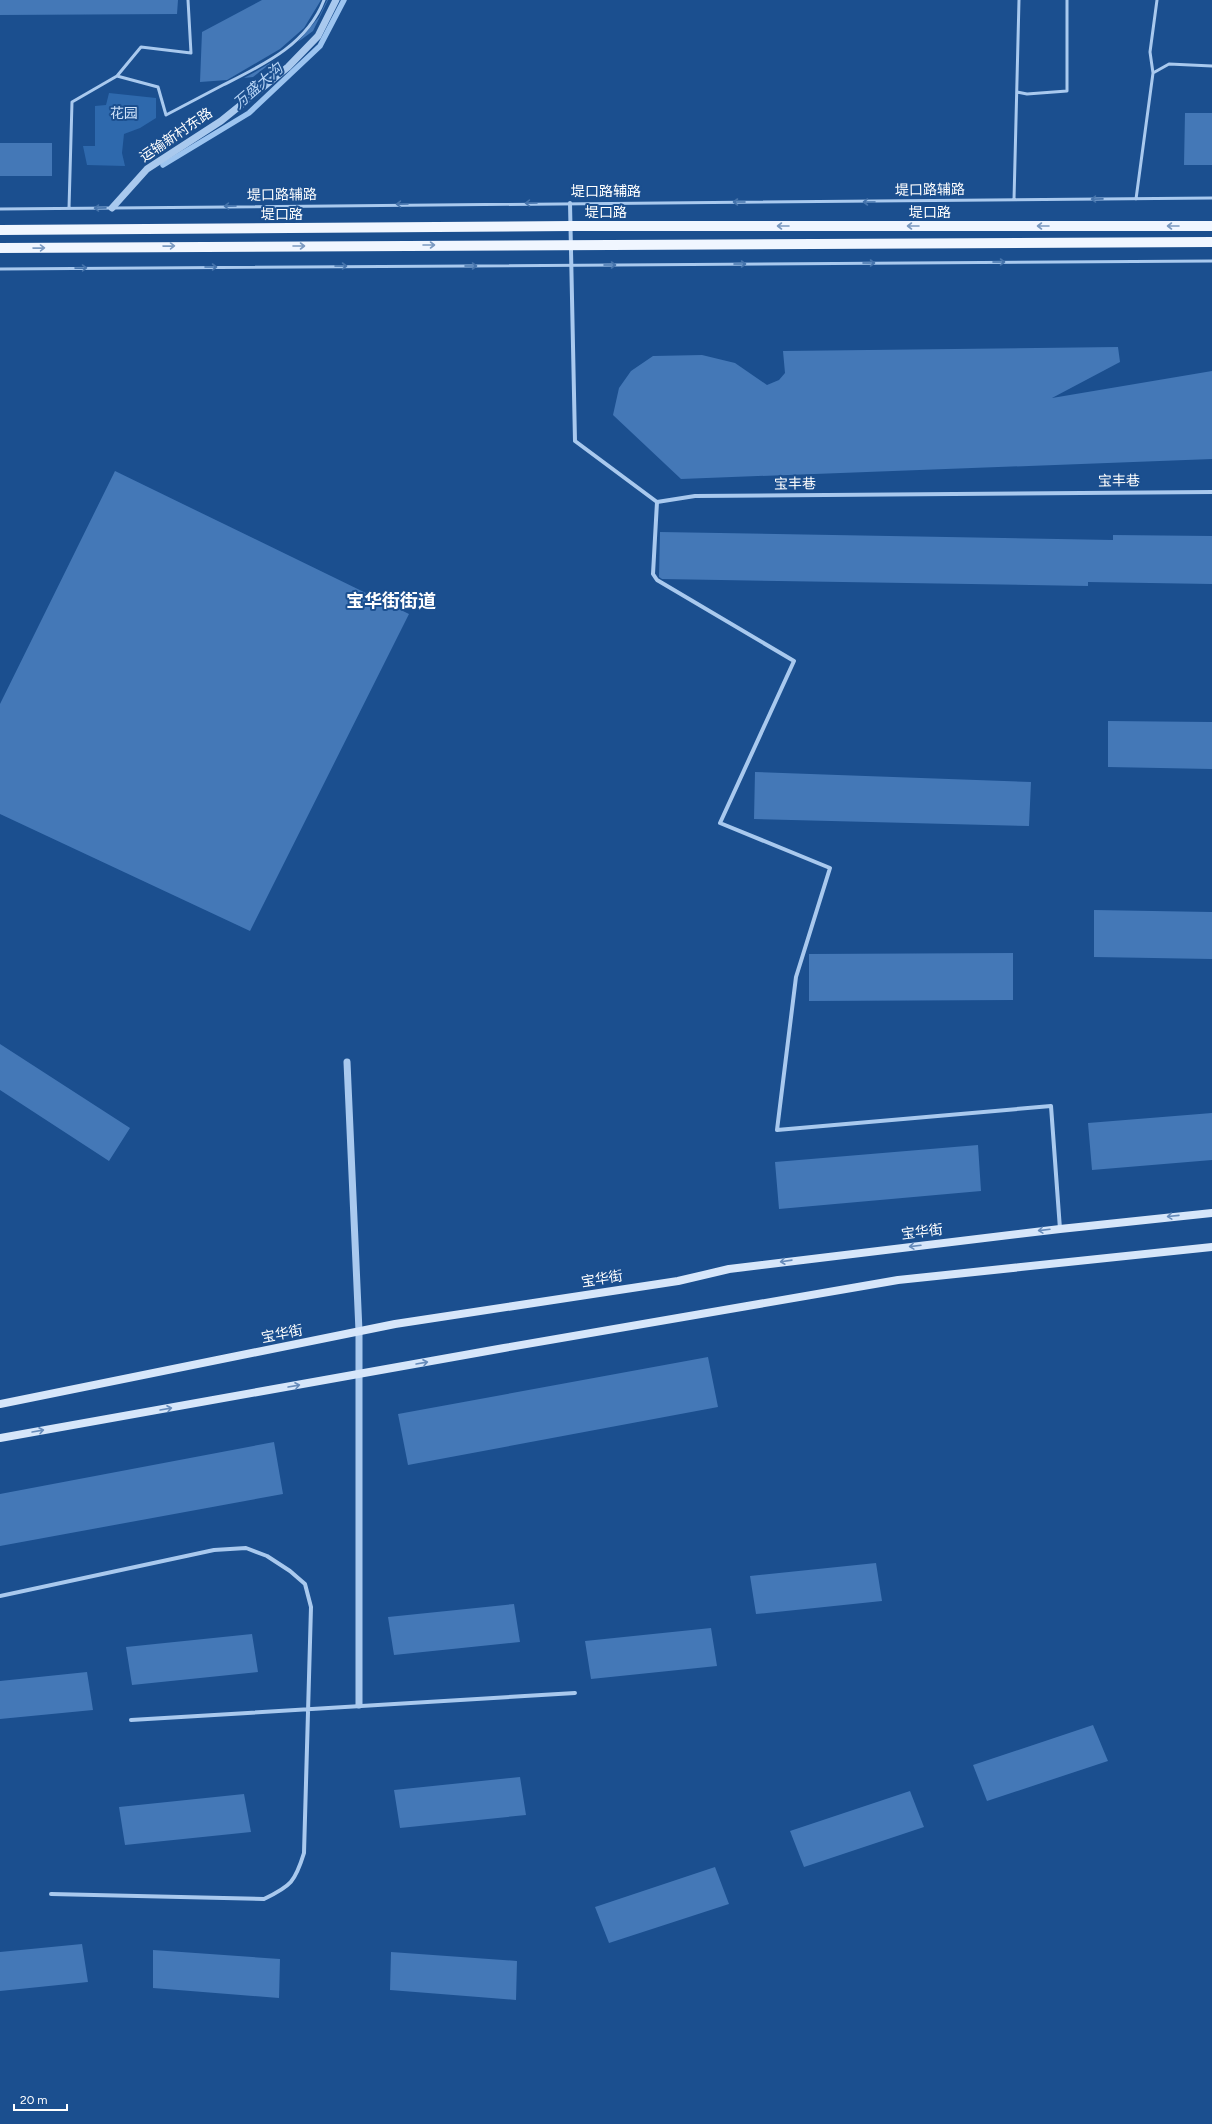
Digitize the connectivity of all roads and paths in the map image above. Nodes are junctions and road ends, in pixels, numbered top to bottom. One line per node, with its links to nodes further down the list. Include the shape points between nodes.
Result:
1 (188, 0): 9 (lane, via 191,53 141,47)
2 (324, 0): 9 (lane, via 318,16 301,38 270,61 166,115 158,87)
3 (336, 0): 16 (street, 运输新村东路, via 318,36 288,67 221,121 147,169)
4 (1019, 0): 10 (lane)
5 (1066, 0): 10 (lane, via 1067,91 1027,94)
6 (1157, 0): 8 (lane, via 1150,52)
7 (1212, 66): 8 (lane, via 1169,64)
8 (1153, 74): 12 (lane)
9 (117, 76): 15 (lane, via 72,102)
10 (1017, 92): 13 (lane)
11 (1212, 198): 12 (lane, 堤口路辅路)
12 (1136, 199): 13 (lane, 堤口路辅路, one-way to 13)
13 (1014, 200): 14 (lane, 堤口路辅路, one-way to 14)
14 (570, 203): 16 (lane, 堤口路辅路, one-way to 16); 18 (street)
15 (69, 208): 16 (lane, 堤口路辅路, one-way to 15); 17 (lane, 堤口路辅路)
16 (112, 208)
17 (0, 209)
18 (571, 226): 19 (main road, 堤口路, one-way to 18); 20 (main road, 堤口路); 22 (street)
19 (1212, 226)
20 (0, 230)
21 (1212, 242): 22 (main road)
22 (571, 244): 23 (main road, one-way to 22); 25 (street)
23 (0, 248)
24 (1212, 261): 25 (lane, one-way to 24)
25 (570, 265): 26 (lane, one-way to 25); 28 (street, via 575,441)
26 (0, 269)
27 (1212, 492): 28 (street, 宝丰巷, via 694,496)
28 (657, 502): 31 (street, via 653,574 657,580 794,661 720,823 830,868 796,977 777,1130 1051,1106)
29 (347, 1062): 33 (street)
30 (1212, 1213): 31 (main road, 宝华街, one-way to 31)
31 (1060, 1229): 33 (main road, 宝华街, one-way to 33, via 729,1269 678,1281)
32 (1212, 1247): 34 (main road, one-way to 32, via 898,1280)
33 (360, 1331): 34 (street); 35 (main road, 宝华街)
34 (360, 1374): 36 (main road, one-way to 34); 39 (street)
35 (0, 1404)
36 (0, 1438)
37 (0, 1596): 40 (street, via 214,1550 246,1548 267,1556 305,1584 311,1607)
38 (575, 1694): 39 (street)
39 (359, 1705): 40 (street)
40 (308, 1708): 41 (street); 42 (street, via 304,1853 298,1873 287,1888 264,1899)
41 (131, 1720)
42 (51, 1894)

